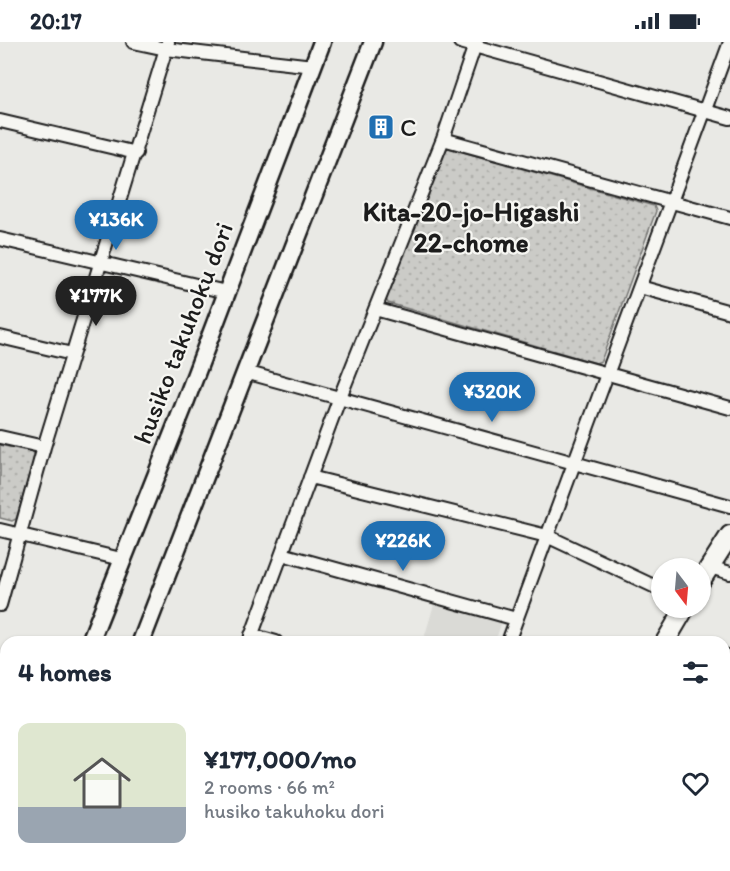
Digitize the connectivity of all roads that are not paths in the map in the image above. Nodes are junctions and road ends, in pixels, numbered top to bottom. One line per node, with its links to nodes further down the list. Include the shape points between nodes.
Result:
1 (133, 42): 7 (street)
2 (322, 42): 8 (street, husiko takuhoku dori)
3 (373, 42): 24 (street)
4 (460, 42): 6 (street)
5 (730, 42): 9 (street)
6 (475, 44): 9 (street); 12 (street)
7 (167, 46): 8 (street); 13 (street)
8 (313, 66): 19 (street, husiko takuhoku dori)
9 (705, 111): 10 (street); 14 (street)
10 (730, 118)
11 (0, 121): 13 (street)
12 (443, 139): 14 (street); 20 (street)
13 (136, 153): 17 (street)
14 (673, 201): 15 (street); 18 (street)
15 (730, 218)
16 (0, 240): 17 (street)
17 (100, 263): 19 (street); 23 (street)
18 (640, 287): 21 (street); 25 (street)
19 (225, 292): 38 (street, husiko takuhoku dori)
20 (375, 309): 25 (street); 26 (street)
21 (730, 312)
22 (0, 337): 23 (street)
23 (72, 354): 29 (street)
24 (245, 372): 26 (street); 47 (street)
25 (608, 375): 27 (street); 30 (street)
26 (340, 397): 30 (street); 31 (street)
27 (730, 408)
28 (0, 437): 29 (street)
29 (44, 447): 34 (street)
30 (577, 462): 32 (street); 36 (street)
31 (310, 477): 36 (street); 37 (street)
32 (730, 506)
33 (0, 530): 34 (street)
34 (18, 534): 38 (street); 43 (street)
35 (730, 535): 39 (main road)
36 (547, 536): 42 (street); 45 (street)
37 (282, 554): 45 (street); 48 (street)
38 (121, 559): 46 (street, husiko takuhoku dori)
39 (711, 565)
40 (730, 573): 41 (street)
41 (711, 574)
42 (651, 586)
43 (0, 605)
44 (681, 618): 50 (main road)
45 (516, 620): 49 (street)
46 (92, 636)
47 (143, 636)
48 (251, 636)
49 (510, 636)
50 (673, 636)

